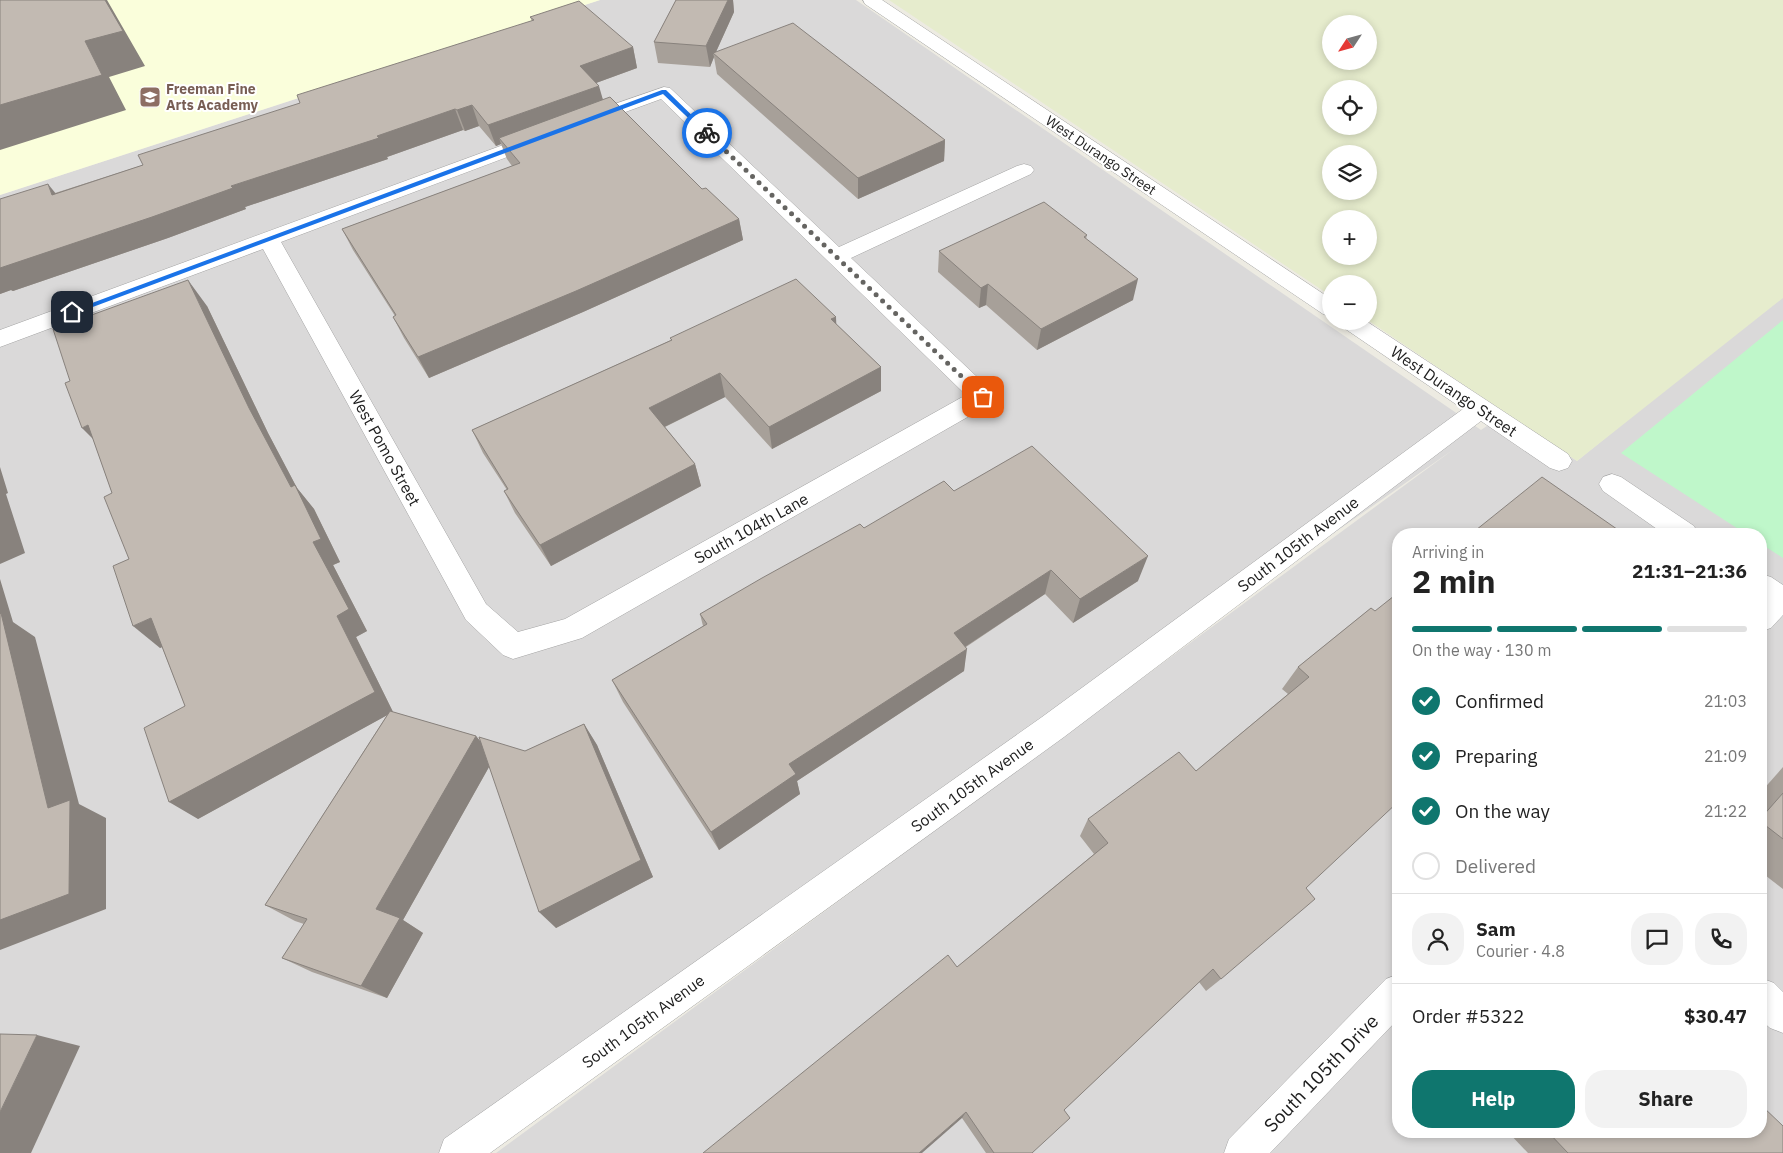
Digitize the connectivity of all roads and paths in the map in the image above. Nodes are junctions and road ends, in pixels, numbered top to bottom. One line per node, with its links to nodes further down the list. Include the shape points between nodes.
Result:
1 (871, 0): 5 (street, West Durango Street)
2 (1024, 170): 4 (street)
3 (269, 240): 4 (street, via 664,92); 7 (street); 14 (street, West Pomo Street, via 476,612)
4 (837, 256): 14 (street, South 104th Lane, via 983,397 572,629)
5 (1322, 303)
6 (1362, 330): 8 (street, West Durango Street)
7 (0, 339)
8 (1480, 409): 9 (street, West Durango Street); 18 (street, South 105th Avenue, via 1053,727)
9 (1559, 461)
10 (1612, 484): 11 (street)
11 (1676, 528)
12 (1775, 595): 13 (street)
13 (1767, 609)
14 (512, 646)
15 (1392, 999): 19 (street, South 105th Drive)
16 (1767, 1001): 17 (street)
17 (1783, 1014)
18 (458, 1153)
19 (1243, 1153)

